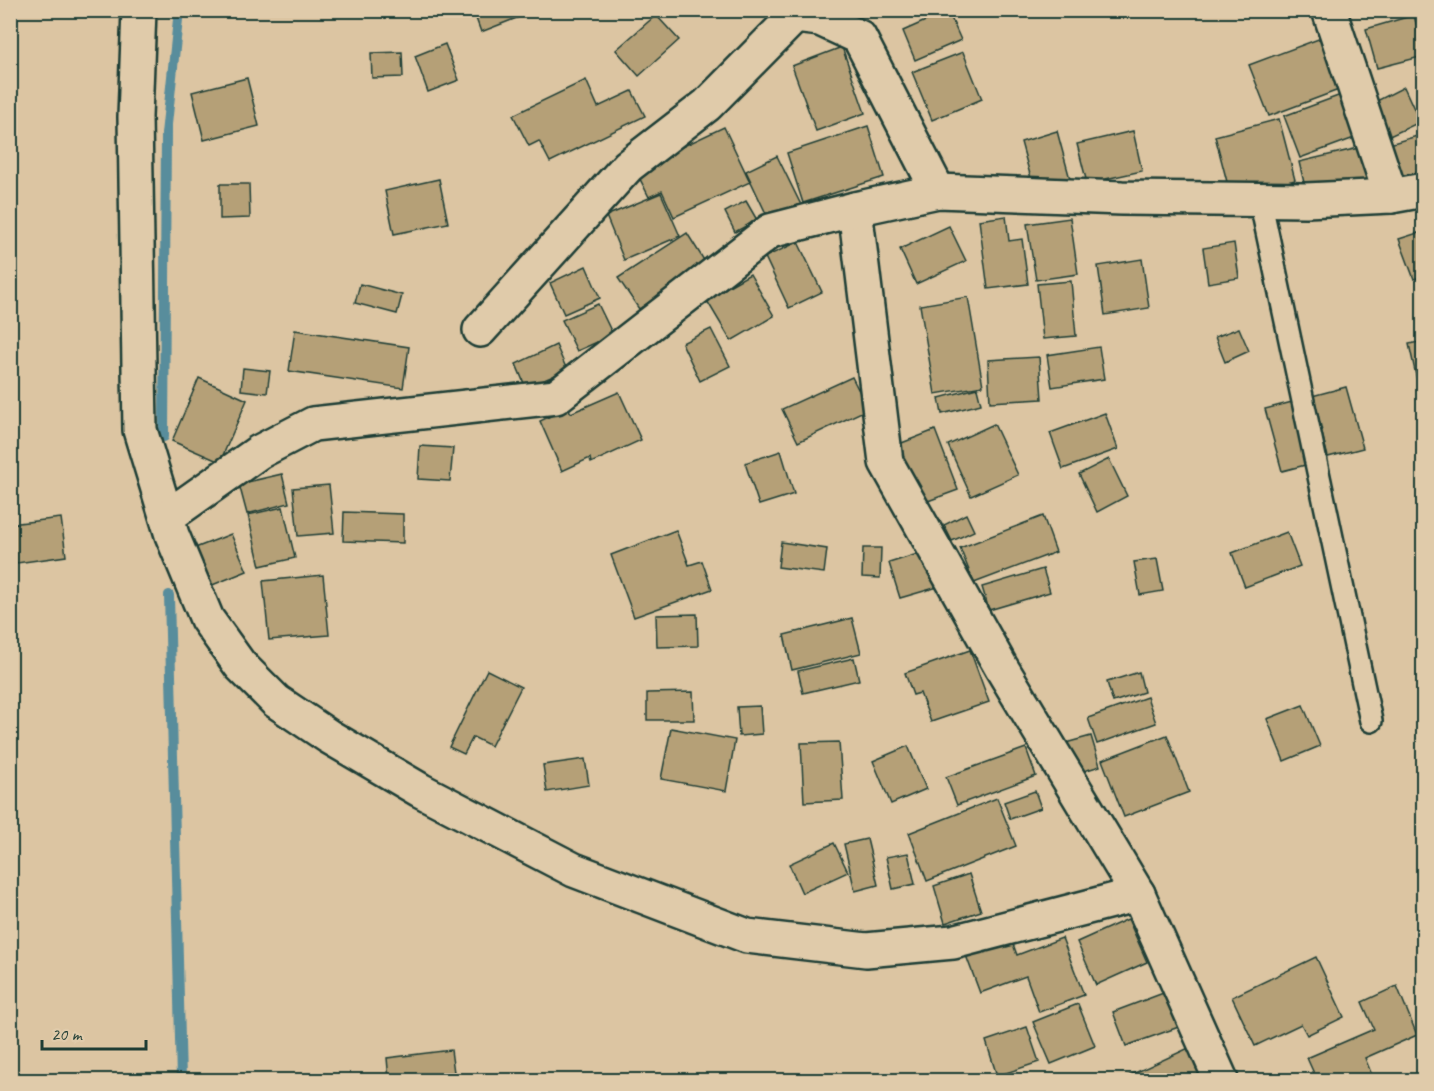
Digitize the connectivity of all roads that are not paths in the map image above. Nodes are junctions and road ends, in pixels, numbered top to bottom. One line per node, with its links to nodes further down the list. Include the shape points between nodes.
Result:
1 (139, 10): 10 (street, via 135,117 140,430)
2 (1329, 10): 6 (street)
3 (793, 13): 5 (street, via 820,19 859,38); 9 (street, via 707,105 628,166)
4 (1424, 190): 6 (street)
5 (938, 191): 7 (street); 8 (street)
6 (1391, 196): 7 (street)
7 (1260, 199): 11 (lane)
8 (855, 209): 10 (street, via 770,231 556,397 313,424 259,452); 12 (street, via 886,462 1001,667)
9 (480, 330)
10 (167, 517): 12 (street, via 207,620 240,665 276,701 420,790 574,870 747,936 866,950 953,942)
11 (1371, 721)
12 (1138, 894): 13 (street)
13 (1221, 1080)

